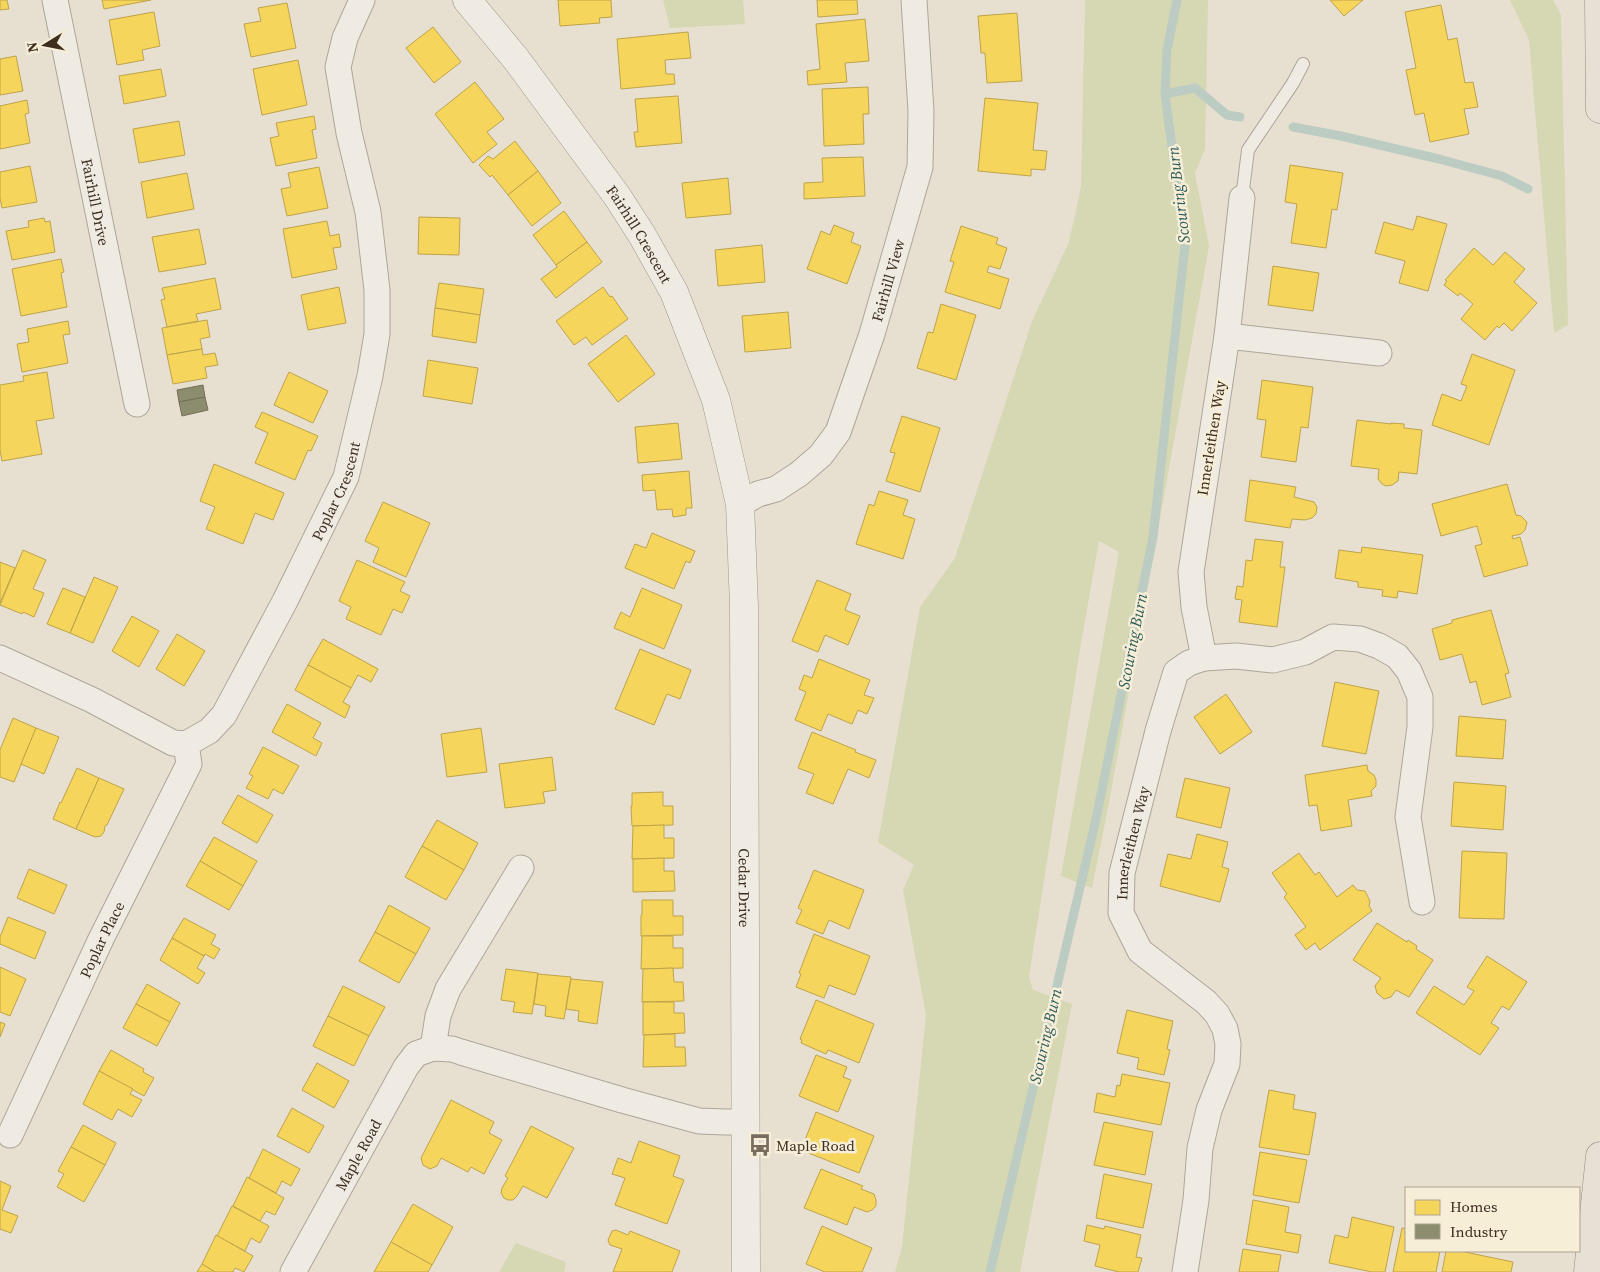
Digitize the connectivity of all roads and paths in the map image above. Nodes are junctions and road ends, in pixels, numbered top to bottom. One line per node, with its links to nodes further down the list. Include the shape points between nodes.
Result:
1 (55, 0): 11 (street, Fairhill Drive)
2 (362, 0): 15 (street, Poplar Crescent, via 345,38 338,66 349,134 368,212 377,290 377,334 370,376 346,477 289,592 224,715 208,731)
3 (467, 0): 12 (street, Fairhill Crescent, via 516,59 617,196 674,292 716,400)
4 (914, 0): 12 (street, Fairhill View, via 921,111 920,167 872,334 838,432 821,455 776,489)
5 (1599, 0): 7 (main road)
6 (1303, 64): 8 (lane, via 1248,150)
7 (1600, 109)
8 (1242, 198): 9 (street, Innerleithen Way)
9 (1227, 336): 10 (street); 14 (street, Innerleithen Way, via 1190,572)
10 (1379, 353)
11 (137, 404)
12 (740, 504): 19 (street, Cedar Drive, via 744,616)
13 (0, 658): 15 (street, via 92,700 173,743)
14 (1204, 658): 17 (street, Innerleithen Way, via 1236,656 1273,660 1305,652 1333,637 1360,639 1397,656 1409,671 1420,697 1420,727 1408,818); 24 (street, Innerleithen Way, via 1176,672 1122,873 1121,913 1140,951 1206,1002 1225,1029 1228,1044 1227,1064 1209,1110 1200,1148)
15 (186, 744): 20 (street, Poplar Place, via 189,764 101,939)
16 (521, 868): 18 (street, via 448,989 438,1016)
17 (1422, 902)
18 (433, 1048): 19 (street, via 452,1049 699,1120); 22 (street, Maple Road, via 416,1054 406,1067)
19 (746, 1122): 23 (street, Cedar Drive)
20 (10, 1135)
21 (1600, 1156): 25 (main road)
22 (293, 1272)
23 (746, 1272)
24 (1185, 1272)
25 (1588, 1272)

